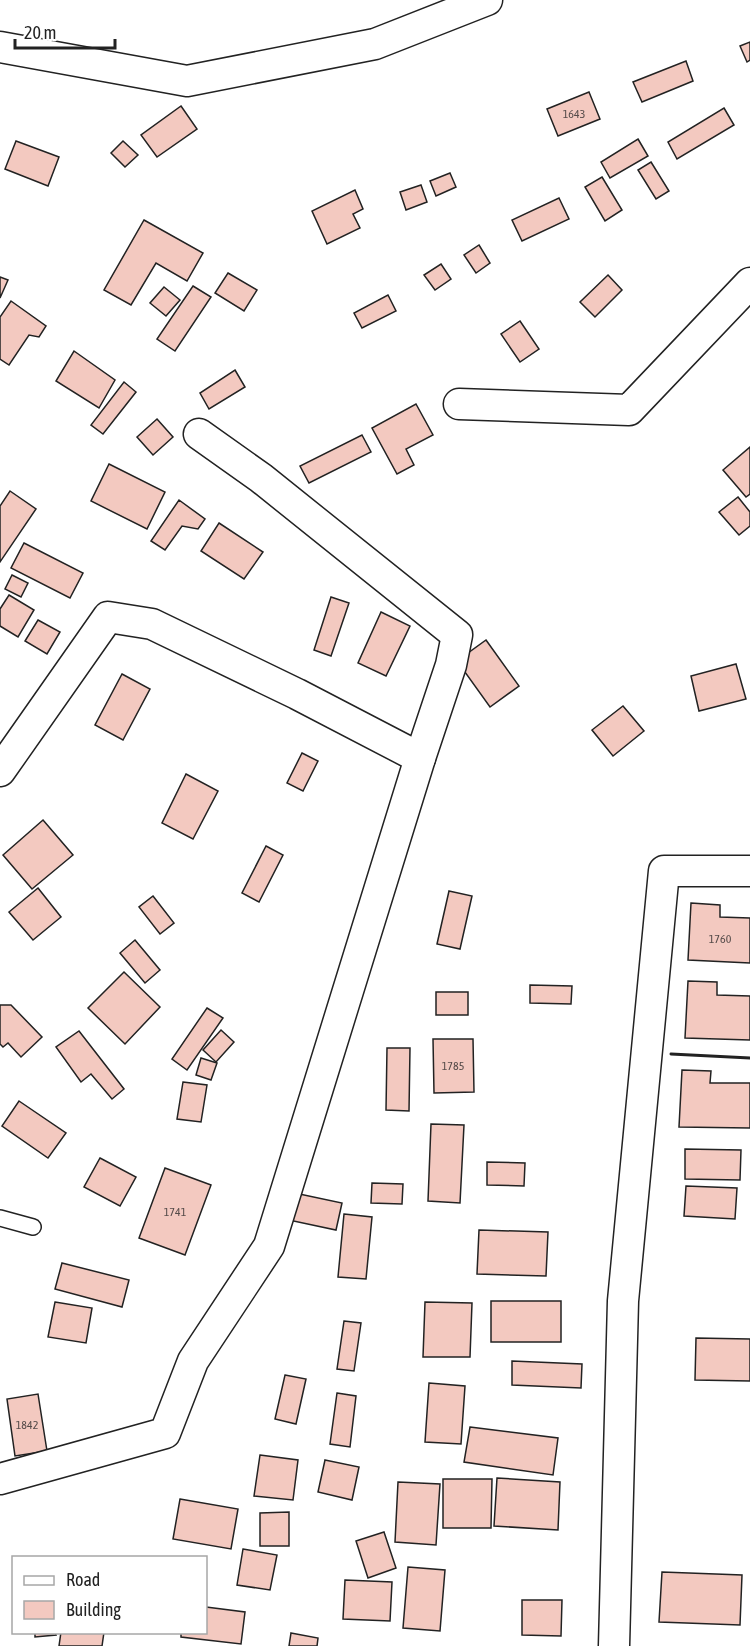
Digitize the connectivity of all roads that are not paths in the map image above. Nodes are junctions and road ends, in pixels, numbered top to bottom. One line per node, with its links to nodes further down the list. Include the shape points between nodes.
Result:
1 (487, 0): 2 (street, via 375,44 188,81)
2 (0, 46)
3 (750, 283): 4 (street, via 629,410)
4 (459, 404)
5 (199, 434): 6 (street, via 261,478 457,635 452,665)
6 (420, 758): 7 (street, via 152,624 108,617); 11 (street, via 269,1246 193,1361 165,1433)
7 (0, 771)
8 (750, 871): 12 (street, via 664,872 623,1302)
9 (0, 1218): 10 (lane)
10 (33, 1227)
11 (0, 1479)
12 (614, 1646)

